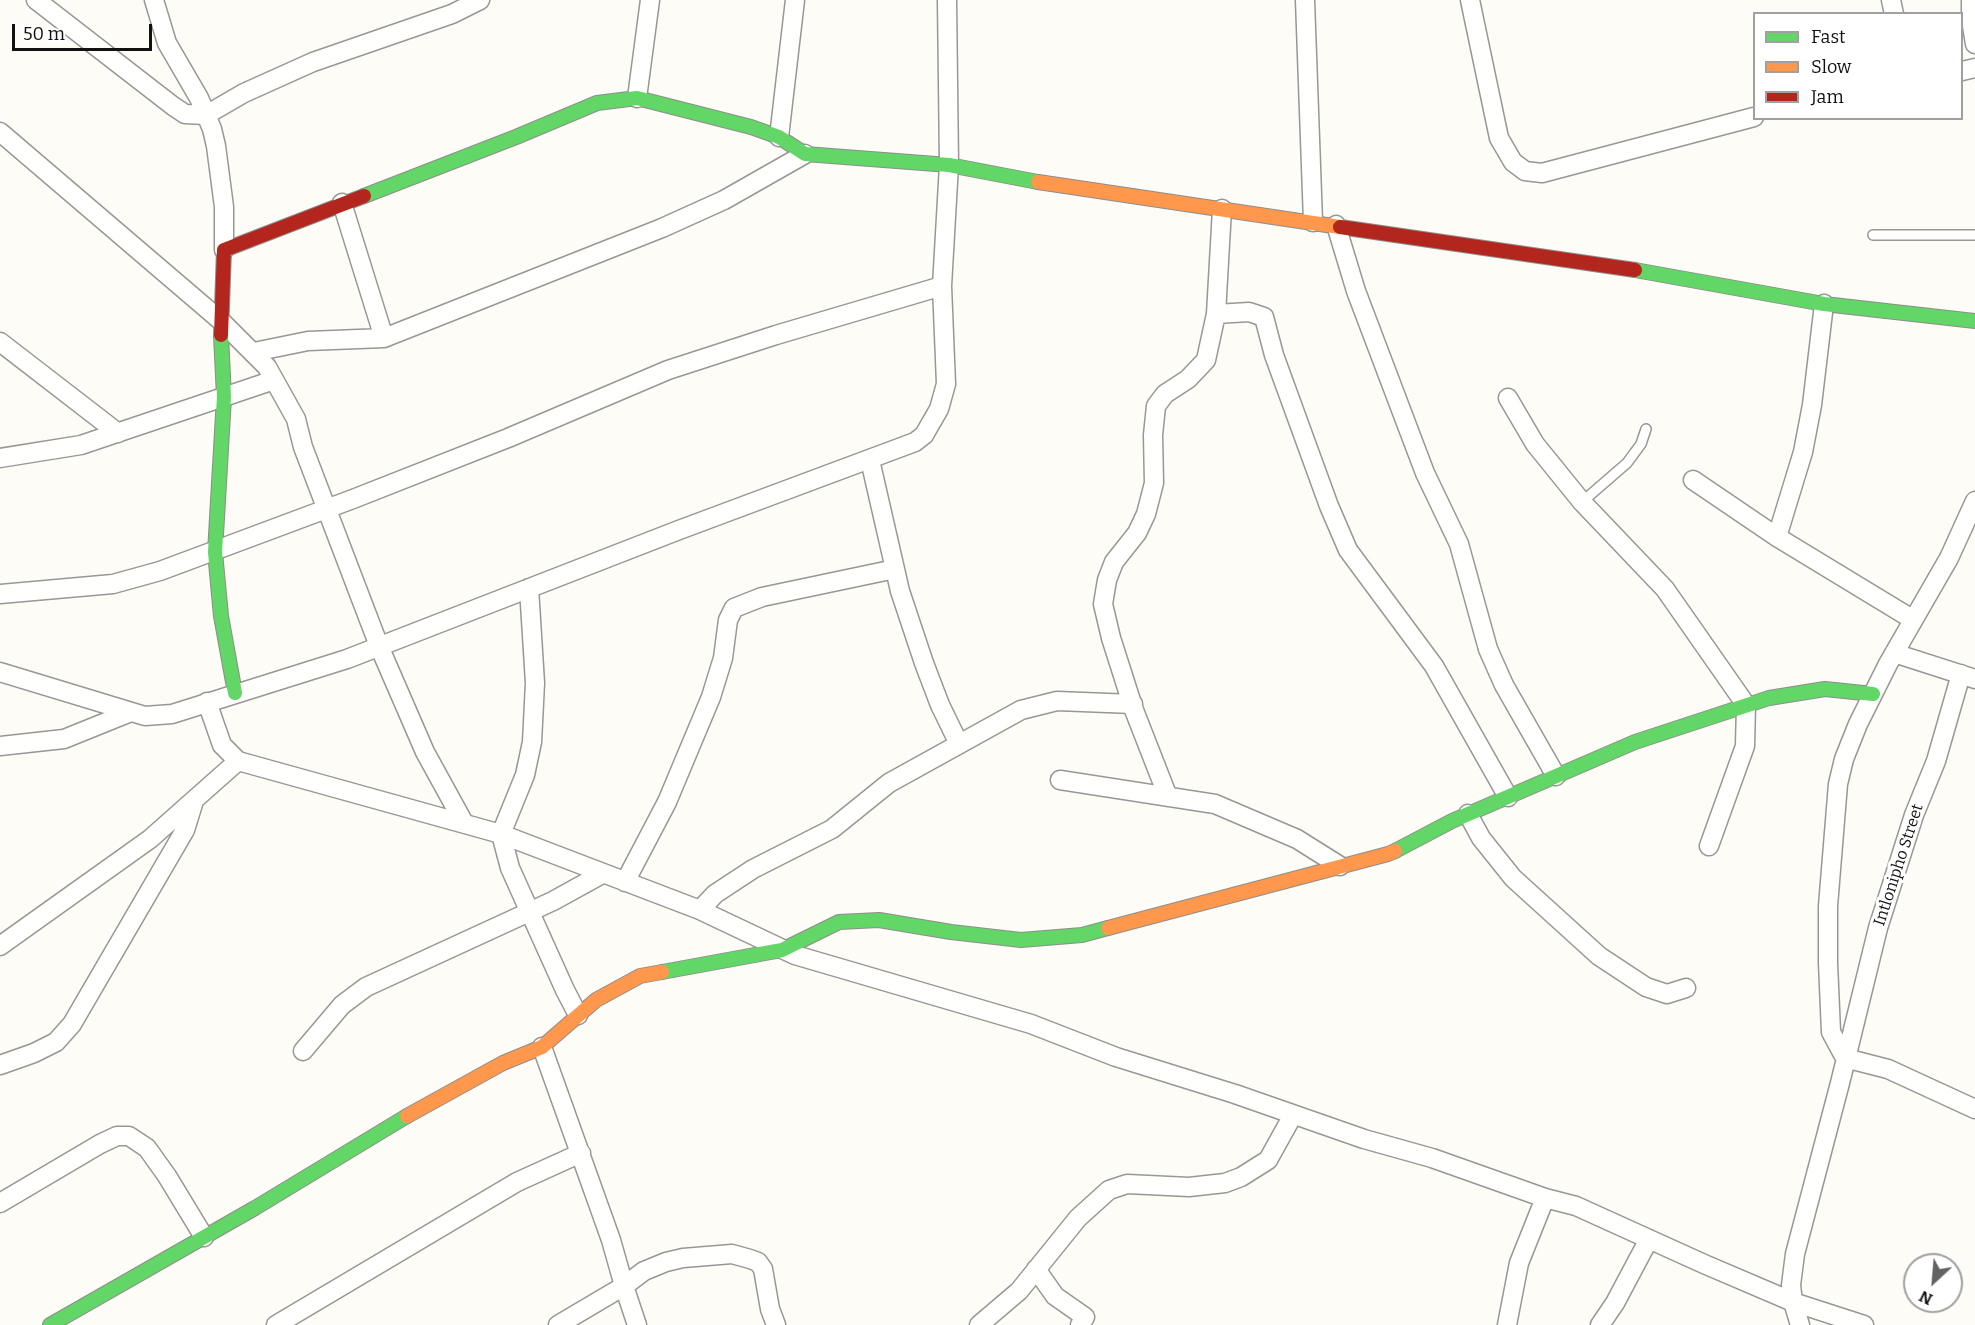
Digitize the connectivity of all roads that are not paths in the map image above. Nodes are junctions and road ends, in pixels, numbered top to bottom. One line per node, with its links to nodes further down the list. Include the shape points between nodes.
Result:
1 (36, 0): 12 (street, via 179,110)
2 (154, 0): 12 (street, via 167,43)
3 (480, 0): 12 (street, via 452,14 313,62)
4 (650, 0): 11 (street)
5 (795, 0): 15 (street)
6 (946, 0): 17 (street)
7 (1305, 0): 20 (street)
8 (1470, 0): 13 (street, via 1499,138 1513,162 1525,171 1542,173)
9 (1971, 0): 10 (street)
10 (1975, 44)
11 (637, 98): 15 (street); 18 (street, via 597,103)
12 (206, 115): 24 (street, via 216,146 224,207)
13 (1753, 118)
14 (0, 132): 28 (street)
15 (779, 137): 16 (street)
16 (804, 154): 17 (street); 30 (street, via 724,200 662,228)
17 (949, 165): 19 (street, via 1023,180); 25 (street)
18 (342, 203): 24 (street); 30 (street)
19 (1222, 209): 20 (street); 27 (street)
20 (1313, 222): 21 (street)
21 (1336, 225): 26 (street, via 1623,268); 63 (street, via 1356,291 1425,473 1459,544 1488,648 1504,685)
22 (1873, 235): 23 (lane)
23 (1975, 235)
24 (224, 250): 28 (street)
25 (942, 286): 39 (street, via 946,384 939,409 924,435 915,442); 43 (street, via 668,370 508,438)
26 (1824, 304): 29 (street); 44 (street, via 1803,452)
27 (1216, 314): 57 (street, via 1206,360 1156,406 1154,483 1146,514 1137,533 1113,562 1107,580 1103,604); 66 (street, via 1248,312 1264,317 1274,355 1348,550 1434,666)
28 (220, 320): 32 (street); 34 (street)
29 (1975, 321)
30 (384, 338): 32 (street, via 308,341)
31 (0, 342): 37 (street)
32 (254, 352): 33 (street)
33 (274, 380): 34 (street); 43 (street, via 296,419)
34 (224, 397): 37 (street); 45 (street)
35 (1508, 398): 42 (street, via 1535,444)
36 (1646, 429): 42 (lane, via 1627,463)
37 (118, 433): 38 (street, via 81,446)
38 (0, 458)
39 (870, 460): 46 (street); 47 (street)
40 (1693, 480): 44 (street)
41 (1975, 501): 49 (street, via 1949,558)
42 (1582, 502): 58 (street, via 1665,589)
43 (327, 508): 45 (street); 50 (street)
44 (1777, 537): 49 (street)
45 (215, 552): 48 (street, via 113,584); 54 (street, via 221,616)
46 (895, 569): 60 (street, via 924,663); 74 (street, via 762,597 734,608 711,697 667,802)
47 (529, 588): 50 (street); 70 (street, via 536,683 532,742 525,775)
48 (0, 594)
49 (1912, 619): 51 (street)
50 (379, 646): 54 (street); 69 (street, via 425,752)
51 (1894, 653): 53 (street); 55 (street)
52 (0, 672): 59 (street)
53 (1968, 677): 83 (street, Intlonipho Street, via 1885,904)
54 (235, 693): 56 (street)
55 (1873, 694): 58 (street, via 1825,689); 83 (street, via 1844,759 1829,875 1832,1032)
56 (207, 702): 59 (street, via 157,716); 62 (street, via 222,745)
57 (1133, 704): 60 (street, via 1057,701 1020,711); 65 (street)
58 (1746, 705): 63 (street, via 1635,742); 71 (street, via 1745,746)
59 (131, 712): 61 (street, via 64,739)
60 (959, 744): 75 (street, via 889,783 832,829 753,869 715,894)
61 (0, 746)
62 (238, 761): 67 (street); 69 (street)
63 (1556, 776): 66 (street)
64 (1060, 780): 65 (street)
65 (1168, 797): 72 (street, via 1215,804 1297,839)
66 (1508, 797): 68 (street)
67 (194, 801): 77 (street, via 150,840); 84 (street, via 185,830 72,1024 56,1042)
68 (1468, 814): 72 (street, via 1388,854); 79 (street, via 1481,838 1513,878 1599,956 1646,987 1667,994)
69 (464, 823): 70 (street)
70 (501, 834): 73 (street); 76 (street, via 510,868)
71 (1709, 846)
72 (1340, 866): 78 (street, via 1082,935 1021,940 879,920 839,922)
73 (602, 874): 74 (street); 76 (street)
74 (625, 882): 75 (street)
75 (700, 910): 78 (street)
76 (530, 912): 80 (street); 82 (street, via 366,987 342,1005)
77 (0, 946)
78 (782, 950): 80 (street, via 640,975); 86 (street, via 1030,1024 1116,1057)
79 (1686, 988)
80 (578, 1015): 81 (street)
81 (542, 1047): 87 (street); 90 (street, via 503,1063 384,1129)
82 (303, 1051)
83 (1845, 1058): 85 (street, via 1888,1069); 94 (street, Intlonipho Street, via 1792,1272)
84 (0, 1065)
85 (1975, 1109)
86 (1293, 1115): 88 (street); 92 (street, via 1268,1160 1232,1181 1190,1187 1127,1184 1108,1190 1078,1218)
87 (581, 1153): 93 (street); 96 (street, via 517,1182)
88 (1545, 1198): 91 (street, via 1576,1206); 102 (street, via 1520,1263)
89 (0, 1203): 90 (street, via 100,1144 117,1136 129,1136 147,1148)
90 (204, 1237): 95 (street)
91 (1649, 1239): 94 (street); 103 (street)
92 (1036, 1269): 100 (street, via 1019,1291); 101 (street, via 1055,1296 1085,1317)
93 (624, 1286): 97 (street); 98 (street); 99 (street, via 644,1271 666,1262 741,1255 758,1262 763,1269)
94 (1793, 1302): 104 (street, Intlonipho Street); 105 (street)
95 (50, 1325)
96 (276, 1325)
97 (558, 1325)
98 (637, 1325)
99 (776, 1325)
100 (980, 1325)
101 (1080, 1325)
102 (1507, 1325)
103 (1600, 1325)
104 (1800, 1325)
105 (1864, 1325)

